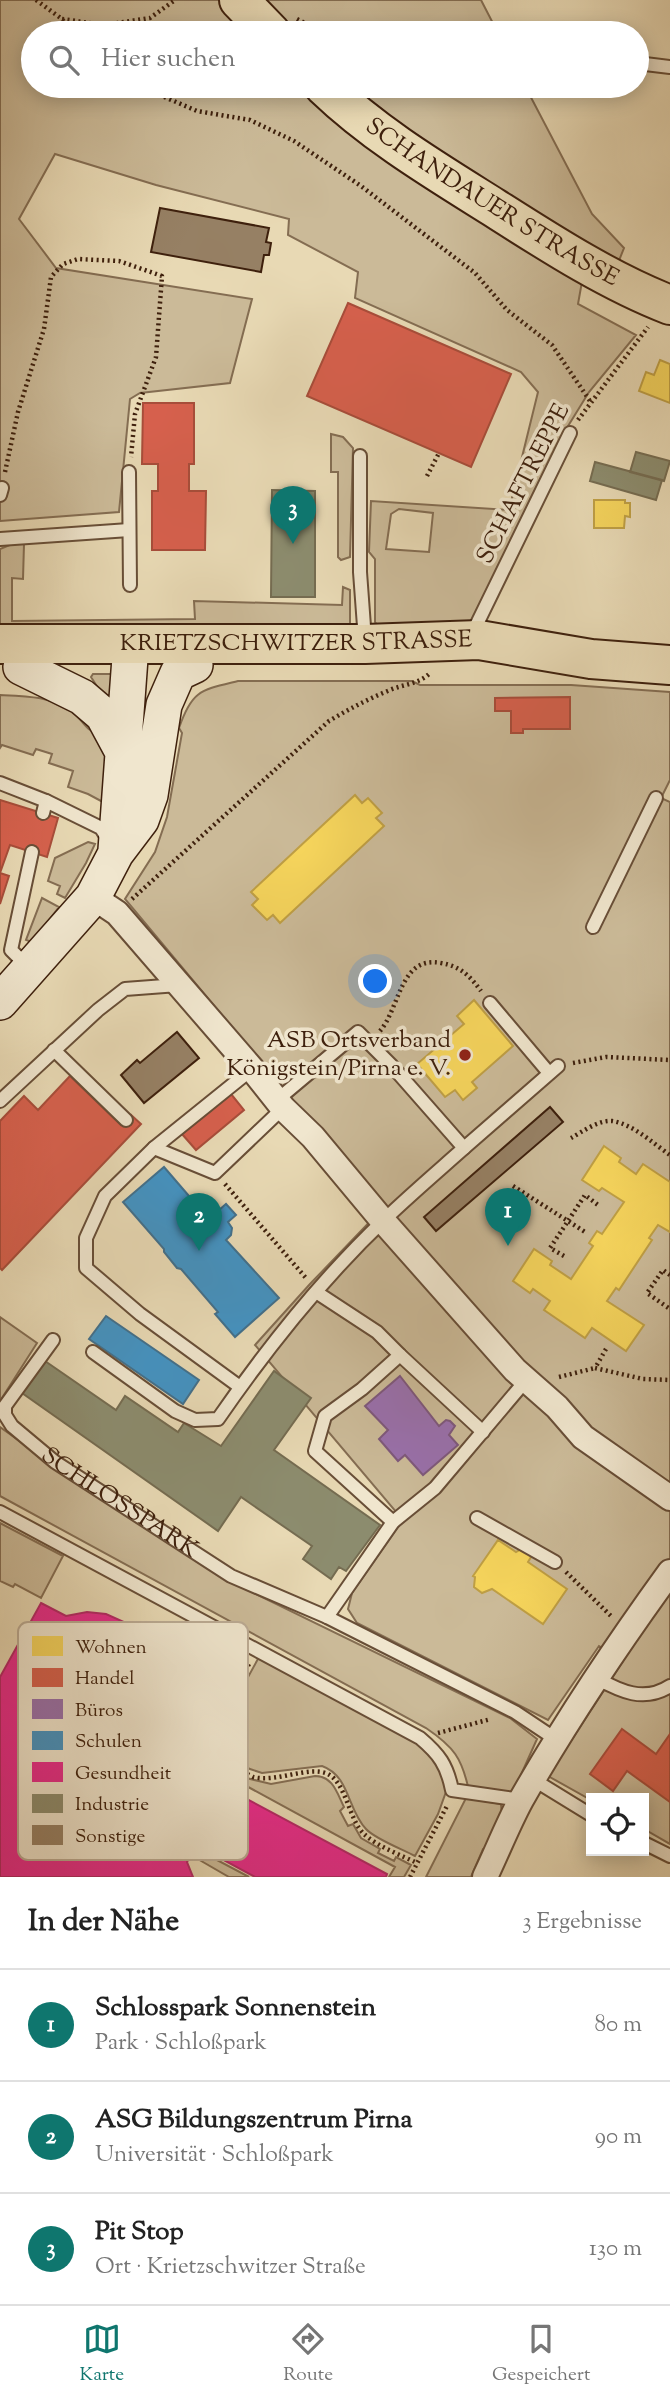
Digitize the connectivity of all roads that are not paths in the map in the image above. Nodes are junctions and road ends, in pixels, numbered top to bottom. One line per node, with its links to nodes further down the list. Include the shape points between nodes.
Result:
1 (239, 0): 2 (main road)
2 (275, 21)
3 (649, 64): 4 (lane)
4 (670, 67)
5 (337, 98): 6 (main road, SCHANDAUER STRASSE, via 422,163 572,257)
6 (670, 304)
7 (570, 433): 13 (lane, SCHAFTREPPE, via 475,628)
8 (360, 456): 14 (lane)
9 (129, 472): 10 (lane)
10 (129, 530): 11 (lane); 12 (lane)
11 (0, 539)
12 (130, 585)
13 (479, 640): 14 (main road, KRIETZSCHWITZER STRASSE); 17 (main road, KRIETZSCHWITZER STRASSE)
14 (365, 644): 15 (main road, KRIETZSCHWITZER STRASSE)
15 (130, 655): 16 (main road, KRIETZSCHWITZER STRASSE); 18 (main road, KRIETZSCHWITZER STRASSE); 20 (main road)
16 (7, 659): 20 (main road, via 82,697 103,715)
17 (591, 659): 18 (main road, KRIETZSCHWITZER STRASSE, via 581,663); 19 (main road, KRIETZSCHWITZER STRASSE)
18 (195, 665): 24 (main road, via 178,673 164,705 150,795 141,820)
19 (670, 665)
20 (124, 754): 24 (main road)
21 (0, 783): 24 (lane, via 45,807 101,828)
22 (656, 797): 26 (lane)
23 (32, 852): 27 (lane, via 10,950)
24 (116, 853): 25 (main road)
25 (105, 905): 27 (main road); 28 (street)
26 (593, 927)
27 (29, 968): 29 (main road)
28 (179, 985): 31 (lane, via 125,989); 32 (street)
29 (0, 1002)
30 (490, 1003): 36 (lane, via 554,1070)
31 (54, 1050): 33 (lane); 35 (lane)
32 (252, 1069): 34 (street); 37 (lane)
33 (0, 1101)
34 (280, 1104): 36 (lane, via 358,1032); 37 (lane, via 215,1173); 38 (street)
35 (126, 1120)
36 (464, 1147): 38 (lane)
37 (154, 1148): 44 (lane, via 105,1196 86,1238 86,1268)
38 (383, 1221): 39 (lane); 43 (street)
39 (316, 1292): 42 (lane, via 377,1332); 44 (lane)
40 (53, 1340): 53 (lane, SCHLOSSPARK, via 5,1406 12,1426 55,1462 231,1576)
41 (93, 1352): 44 (lane, via 175,1411 195,1420 218,1419)
42 (400, 1355): 45 (lane); 49 (lane, via 325,1416 314,1451)
43 (530, 1382): 45 (lane); 46 (street, via 583,1437)
44 (240, 1387)
45 (483, 1432): 49 (lane, via 435,1488)
46 (670, 1498)
47 (0, 1512): 54 (lane)
48 (477, 1518): 50 (lane)
49 (393, 1522): 53 (lane)
50 (555, 1562)
51 (670, 1572): 52 (street)
52 (663, 1597): 56 (street, via 627,1633)
53 (327, 1617): 58 (lane, SCHLOSSPARK, via 515,1712)
54 (203, 1622)
55 (248, 1647): 59 (lane, via 420,1738 445,1763 452,1790)
56 (596, 1678): 57 (lane, via 637,1695 654,1694); 58 (street)
57 (670, 1686)
58 (557, 1740): 59 (street)
59 (528, 1790): 60 (lane); 63 (street)
60 (586, 1813)
61 (649, 1846): 62 (lane)
62 (670, 1856)
63 (485, 1877)

